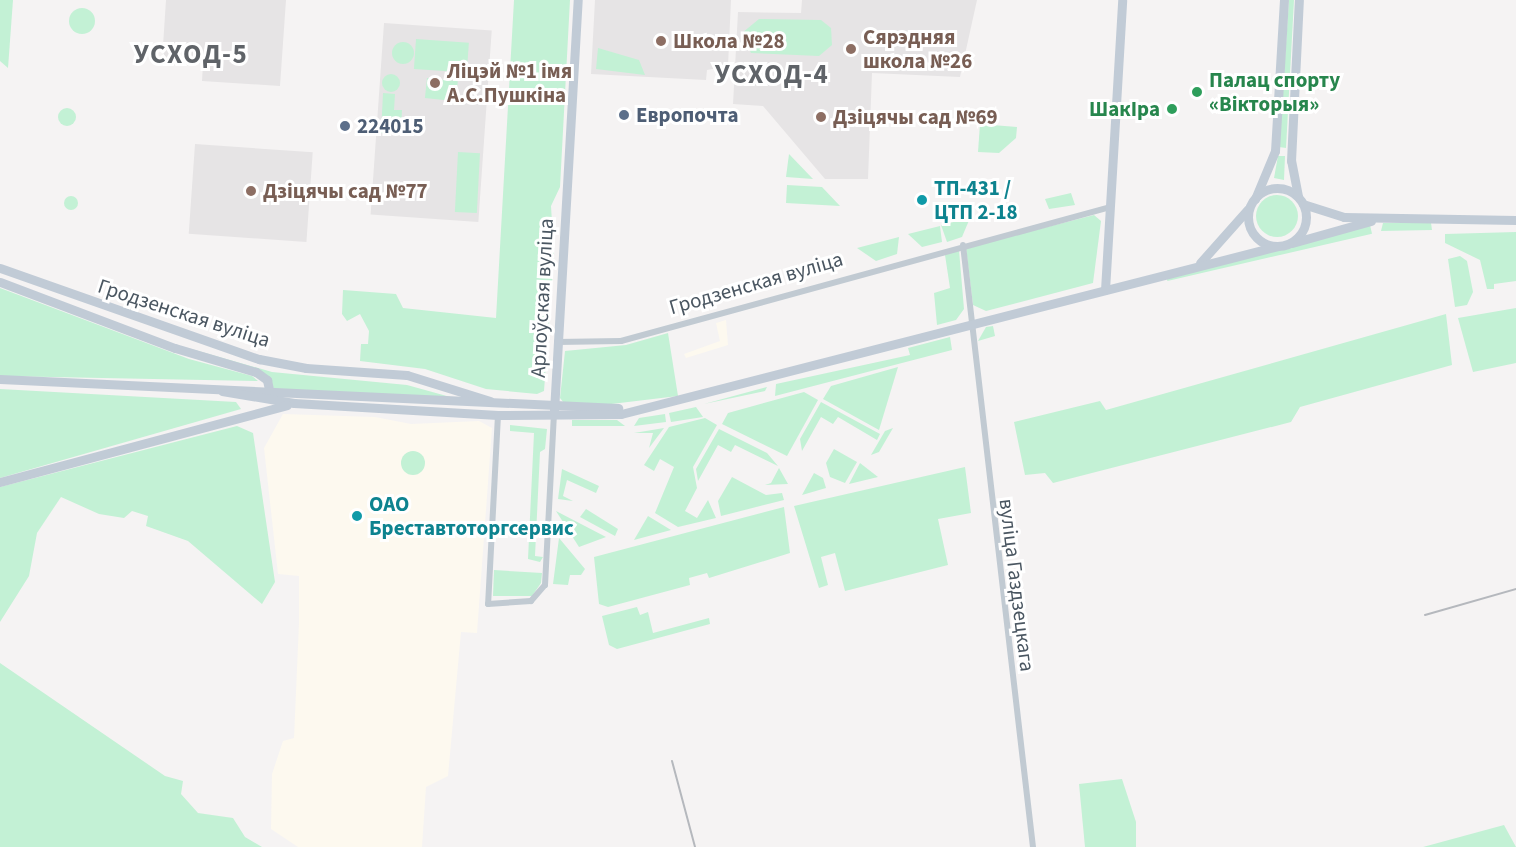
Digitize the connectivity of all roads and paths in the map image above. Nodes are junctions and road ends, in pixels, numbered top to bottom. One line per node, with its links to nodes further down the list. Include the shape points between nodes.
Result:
1 (578, 0): 17 (main road, Арлоўская вуліца)
2 (1122, 0): 7 (main road)
3 (1284, 0): 6 (main road, Гродзенская вуліца, via 1275,151)
4 (1299, 0): 5 (main road, via 1291,161)
5 (1300, 200): 6 (main road, via 1271,189); 8 (main road, Гродзенская вуліца, via 1324,215); 11 (main road, via 1302,232)
6 (1252, 202): 11 (main road, via 1251,230 1262,242); 12 (main road, Гродзенская вуліца, via 1219,248)
7 (1110, 207): 10 (street, Гродзенская вуліца); 15 (main road)
8 (1388, 218): 9 (main road, Гродзенская вуліца); 11 (main road, Гродзенская вуліца)
9 (1516, 220)
10 (963, 245): 16 (street); 17 (street, Гродзенская вуліца, via 621,341)
11 (1283, 245): 12 (main road, Гродзенская вуліца)
12 (1195, 266): 15 (main road, Гродзенская вуліца)
13 (0, 268): 21 (main road, Гродзенская вуліца, via 259,359 306,368 407,375)
14 (0, 282): 19 (main road, Гродзенская вуліца, via 183,351 256,372)
15 (1105, 290): 16 (main road, Гродзенская вуліца)
16 (969, 327): 23 (main road, Гродзенская вуліца); 27 (street, вуліца Газдзецкага)
17 (557, 342): 22 (main road, Арлоўская вуліца)
18 (0, 379): 19 (main road, Гродзенская вуліца)
19 (270, 395): 20 (main road, Гродзенская вуліца); 21 (main road, Гродзенская вуліца)
20 (294, 404): 24 (main road, Гродзенская вуліца); 26 (main road)
21 (501, 404): 22 (main road, Гродзенская вуліца)
22 (554, 405): 23 (main road, Гродзенская вуліца); 25 (main road, Арлоўская вуліца)
23 (645, 408): 25 (main road, Гродзенская вуліца)
24 (498, 415): 25 (main road, Гродзенская вуліца); 25 (street, Арлоўская вуліца, via 488,604 539,597 546,580)
25 (554, 416)
26 (0, 482)
27 (1033, 847)

